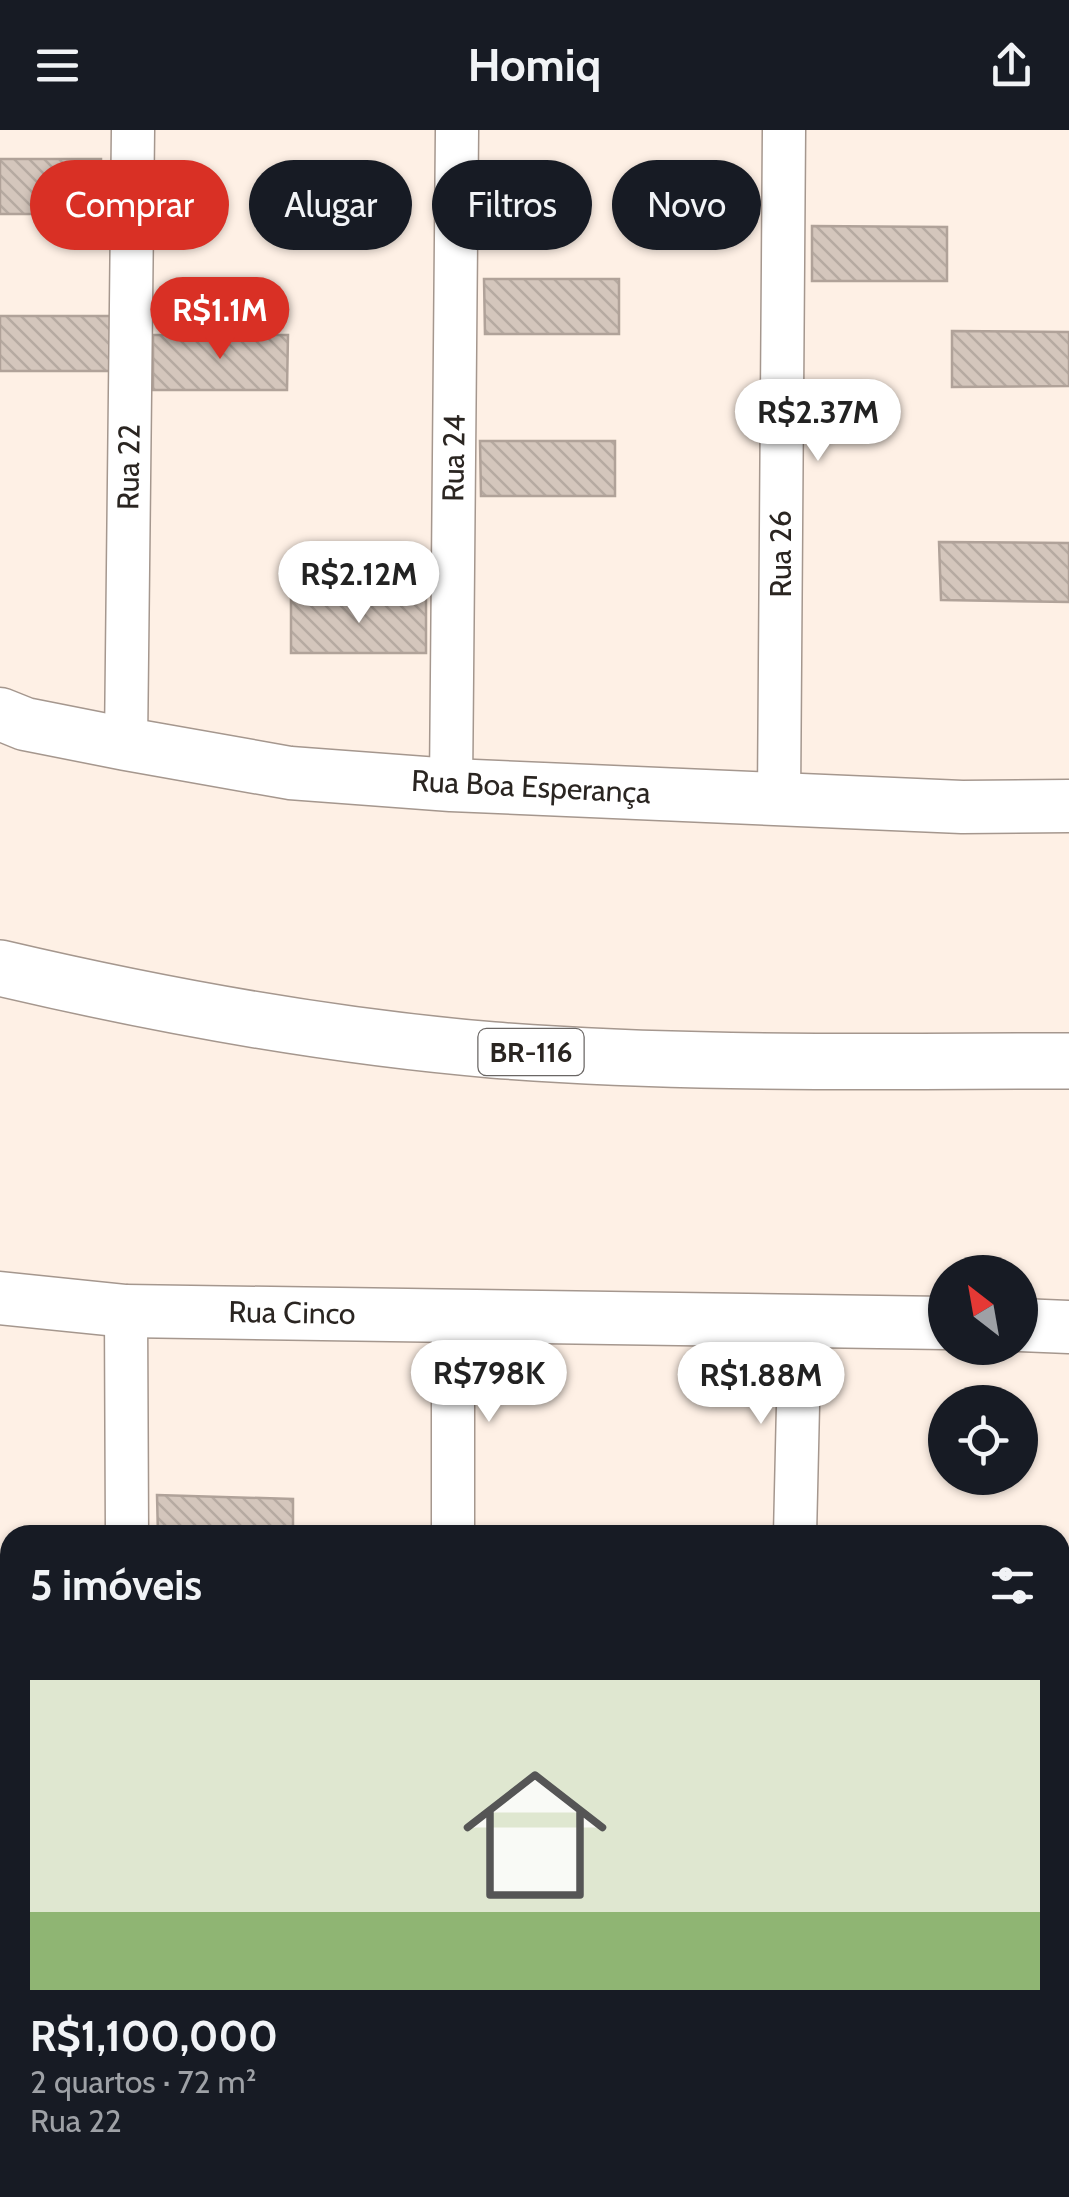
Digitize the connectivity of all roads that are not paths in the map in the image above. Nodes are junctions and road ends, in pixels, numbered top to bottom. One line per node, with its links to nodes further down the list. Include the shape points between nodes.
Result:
1 (133, 130): 5 (street, Rua 22)
2 (458, 130): 6 (street, Rua 24)
3 (784, 130): 7 (street, Rua 26)
4 (0, 714): 5 (street, Rua Boa Esperança)
5 (126, 744): 6 (street, Rua Boa Esperança, via 290,773)
6 (452, 785): 7 (street, Rua Boa Esperança)
7 (779, 798): 8 (street, Rua Boa Esperança)
8 (1069, 806)
9 (0, 968): 10 (highway, BR-116, via 261,1022 491,1050 671,1060)
10 (1069, 1061)
11 (0, 1298): 12 (street, Rua Cinco)
12 (126, 1311): 13 (street, Rua Cinco); 18 (street)
13 (453, 1314): 14 (street, Rua Cinco); 19 (street)
14 (800, 1320): 15 (street, Rua Cinco); 20 (street)
15 (928, 1323)
16 (1038, 1326): 17 (street)
17 (1069, 1327)
18 (127, 1525)
19 (452, 1525)
20 (796, 1525)

